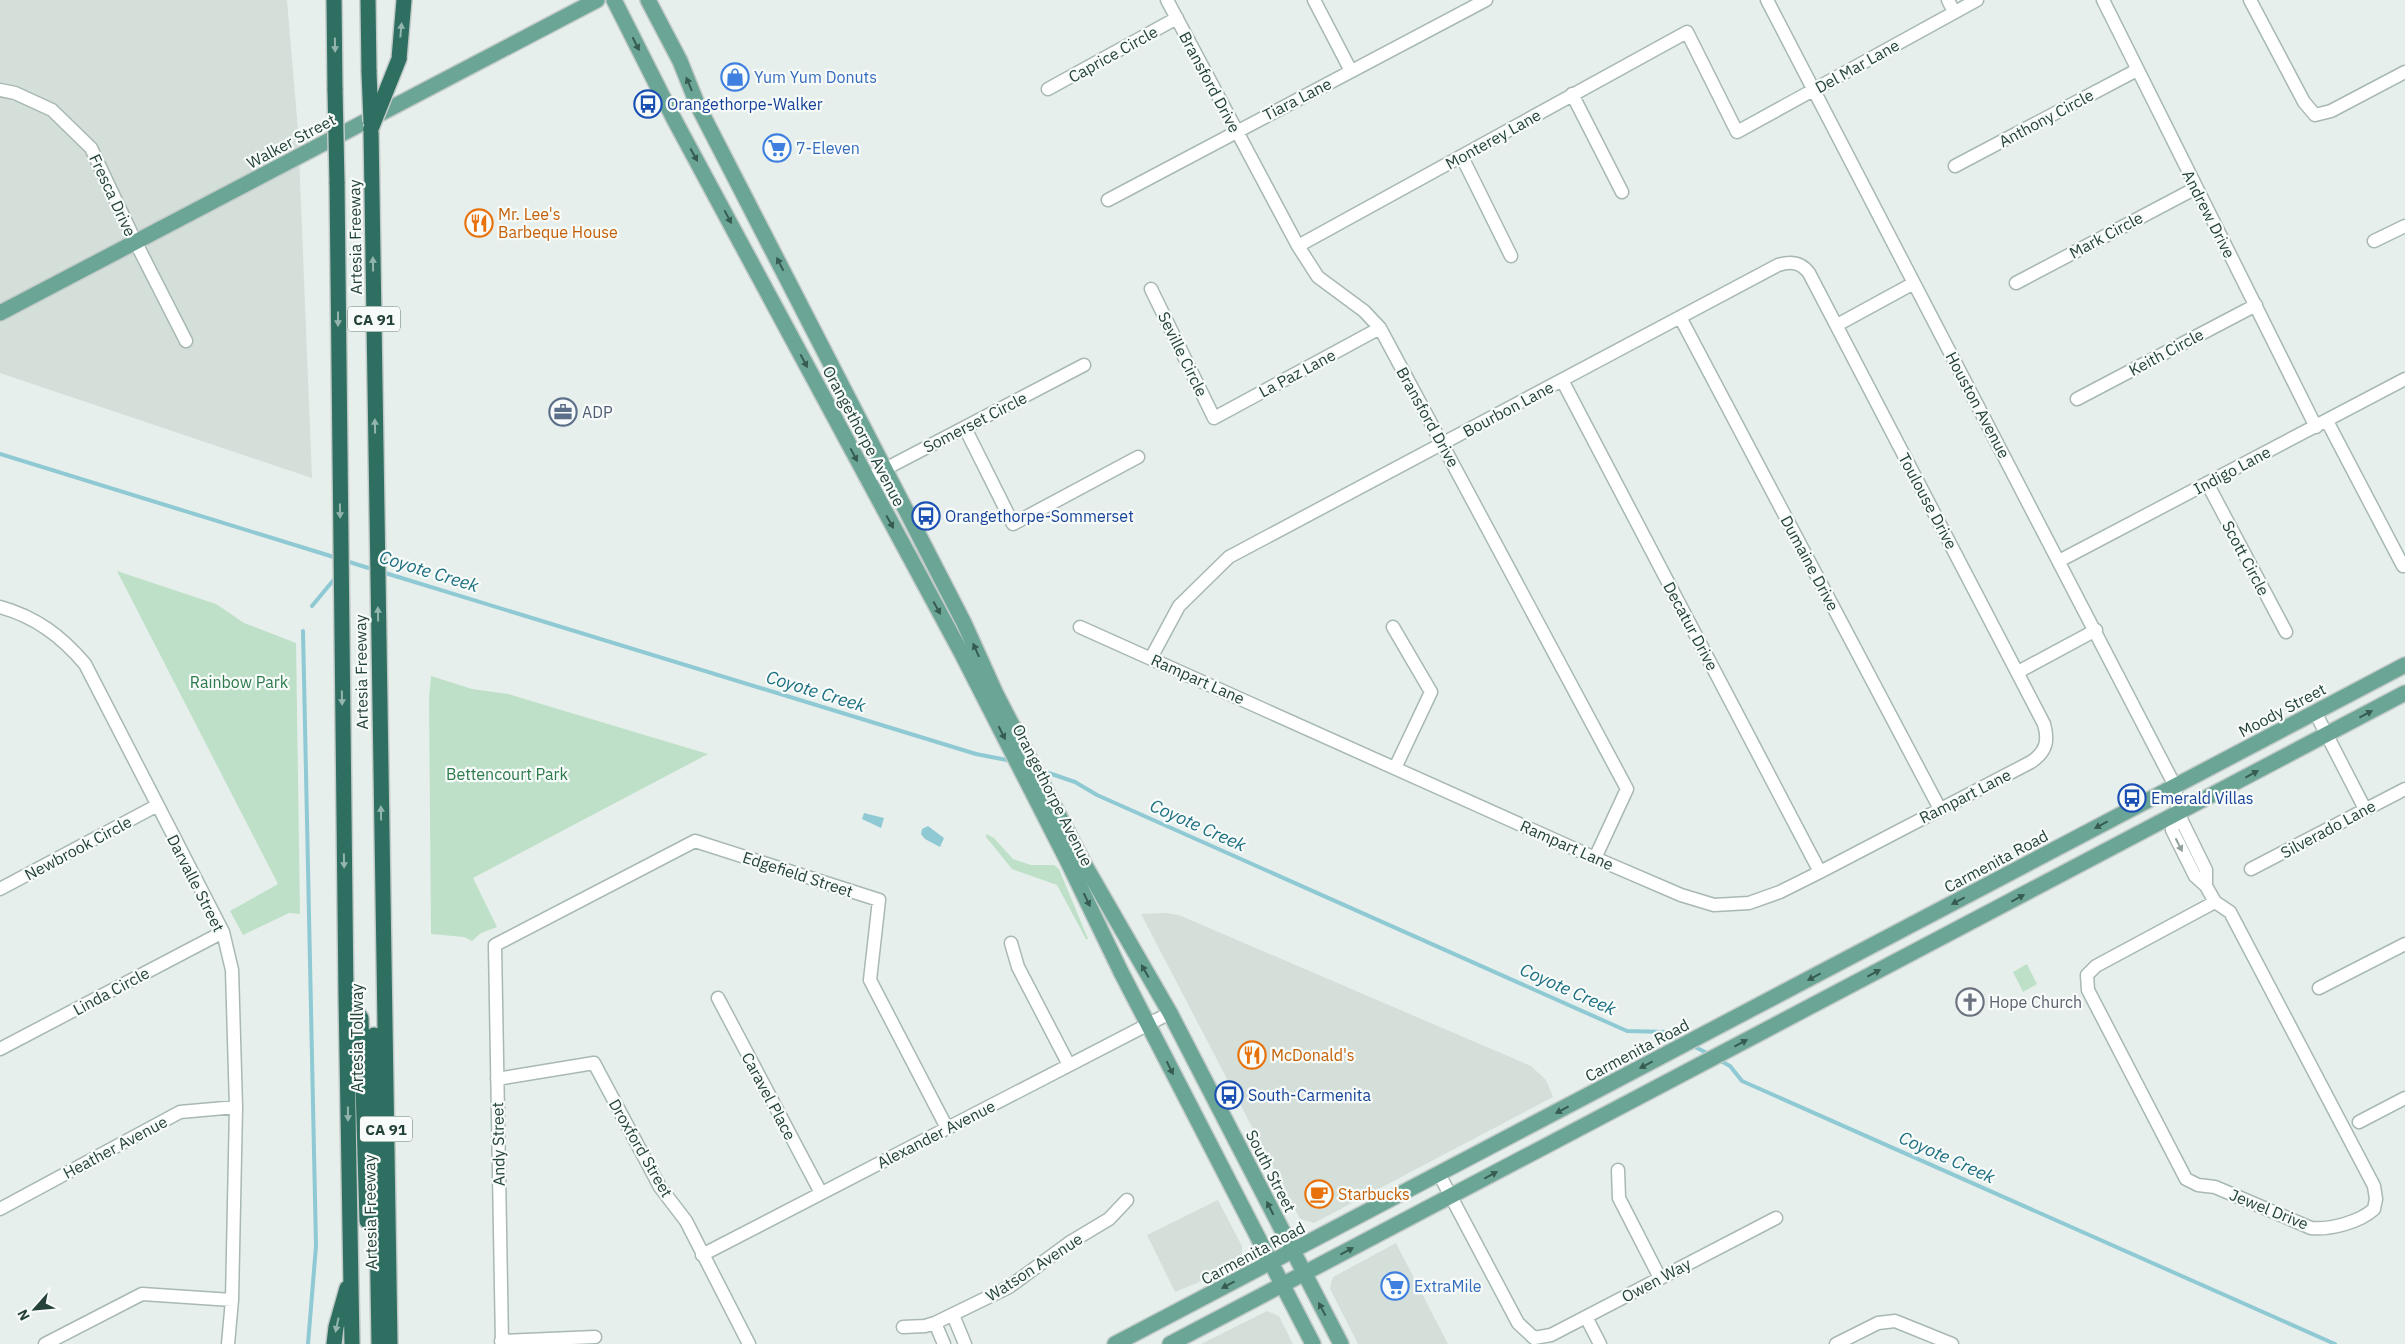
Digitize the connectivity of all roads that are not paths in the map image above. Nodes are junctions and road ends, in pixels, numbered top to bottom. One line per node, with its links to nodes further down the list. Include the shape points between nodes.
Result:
1 (334, 0): 92 (highway, Artesia Freeway / CA 91, one-way to 92, bridge)
2 (368, 0): 25 (highway, Artesia Freeway / CA 91, bridge)
3 (404, 0): 25 (highway, one-way to 3, bridge, via 399,59)
4 (597, 0): 35 (main road, Walker Street)
5 (614, 0): 58 (main road, Orangethorpe Avenue, one-way to 58)
6 (648, 0): 57 (main road, Orangethorpe Avenue, one-way to 6, via 698,106 680,61)
7 (1167, 0): 17 (street, Bransford Drive)
8 (1314, 0): 19 (street)
9 (1486, 0): 15 (street, Tiara Lane)
10 (1767, 0): 23 (street, Houston Avenue)
11 (1948, 0): 16 (street)
12 (1977, 0): 16 (street, Del Mar Lane)
13 (2103, 0): 18 (street, Andrew Drive)
14 (2250, 0): 20 (street, via 2304,102 2315,115 2331,111)
15 (1464, 5): 19 (street, Tiara Lane)
16 (1954, 12): 23 (street, Del Mar Lane)
17 (1177, 18): 21 (street, Caprice Circle); 26 (street, Bransford Drive)
18 (2137, 70): 29 (street, Anthony Circle); 30 (street, Andrew Drive)
19 (1351, 71): 26 (street, Tiara Lane)
20 (2405, 72)
21 (1048, 89)
22 (0, 90): 35 (street, Fresca Drive, via 15,93 52,110 91,148)
23 (1814, 91): 27 (street, Del Mar Lane); 39 (street, Houston Avenue)
24 (1572, 94): 27 (street, Monterey Lane, via 1687,32); 28 (street, Monterey Lane); 31 (street)
25 (371, 128): 86 (highway, Artesia Freeway / CA 91, one-way to 25)
26 (1236, 131): 32 (street, Tiara Lane); 36 (street, Bransford Drive)
27 (1737, 132)
28 (1462, 156): 36 (street, Monterey Lane); 37 (street)
29 (1955, 166)
30 (2196, 188): 40 (street, Mark Circle); 42 (street, Andrew Drive)
31 (1622, 192)
32 (1108, 200)
33 (2405, 226): 34 (street)
34 (2374, 242)
35 (136, 243): 43 (main road, Walker Street); 47 (street, Fresca Drive)
36 (1298, 246): 46 (street, Bransford Drive, via 1318,277 1364,311)
37 (1512, 256)
38 (1797, 263): 44 (street, Bourbon Lane, via 1778,265); 45 (street, Toulouse Drive, via 1809,273)
39 (1914, 283): 45 (street); 60 (street, Houston Avenue)
40 (2016, 283)
41 (1151, 290): 52 (street, Seville Circle)
42 (2256, 305): 51 (street, Keith Circle); 53 (street, Andrew Drive)
43 (0, 313)
44 (1680, 317): 50 (street, Bourbon Lane); 78 (street, Dumaine Drive)
45 (1837, 326): 69 (street, Toulouse Drive)
46 (1380, 328): 52 (street, La Paz Lane); 55 (street, Bransford Drive)
47 (186, 341)
48 (1084, 365): 54 (street, Somerset Circle)
49 (2405, 379): 53 (street, Indigo Lane)
50 (1562, 380): 55 (street, Bourbon Lane); 83 (street, Decatur Drive)
51 (2077, 400)
52 (1214, 418)
53 (2321, 424): 59 (street, Indigo Lane); 61 (street, Andrew Drive)
54 (965, 428): 56 (street, via 1013,524); 57 (street, Somerset Circle)
55 (1443, 444): 67 (street, Bourbon Lane, via 1230,557 1180,606); 81 (street, Bransford Drive, via 1627,789)
56 (1138, 457)
57 (884, 469): 58 (street, Somerset Circle); 94 (main road, Orangethorpe Avenue, one-way to 57, via 1083,862)
58 (866, 479): 95 (main road, Orangethorpe Avenue, one-way to 95, via 980,689)
59 (2207, 483): 60 (street, Indigo Lane); 66 (street, Scott Circle)
60 (2059, 561): 65 (street, Houston Avenue)
61 (2403, 566)
62 (0, 607): 77 (street, Darvalle Street, via 17,612 59,637 85,664)
63 (1080, 627): 67 (street, Rampart Lane)
64 (1393, 627): 74 (street, via 1431,692)
65 (2096, 630): 69 (street); 75 (street, Houston Avenue)
66 (2286, 632)
67 (1151, 658): 74 (street, Rampart Lane)
68 (2405, 664): 71 (main road, Moody Street)
69 (2018, 672): 73 (street, Toulouse Drive, via 2044,724)
70 (2405, 693): 72 (main road, one-way to 70)
71 (2315, 712): 72 (street); 75 (main road, Moody Street)
72 (2327, 734): 79 (street); 80 (main road, one-way to 72)
73 (2047, 745): 78 (street, Rampart Lane, via 2043,753 2031,762)
74 (1396, 768): 81 (street, Rampart Lane)
75 (2175, 786): 80 (street, Houston Avenue); 104 (main road, Carmenita Road, one-way to 104)
76 (2405, 789): 79 (street, Silverado Lane)
77 (156, 806): 84 (street, Newbrook Circle); 87 (street, Darvalle Street)
78 (1940, 809): 83 (street, Rampart Lane)
79 (2365, 810): 82 (street, Silverado Lane)
80 (2178, 813): 85 (street, Jewel Drive, via 2172,830 2195,876 2206,886); 106 (main road, one-way to 80)
81 (1595, 858): 83 (street, Rampart Lane, via 1681,895 1714,905 1749,903)
82 (2251, 869)
83 (1820, 872)
84 (0, 889)
85 (2215, 902): 85 (street, Jewel Drive, via 2096,966 2087,975 2088,990 2186,1178 2311,1228 2319,1229 2361,1218 2374,1209 2374,1186 2230,912)
86 (383, 914): 129 (highway, Artesia Tollway, via 373,932); 130 (highway, Artesia Freeway / CA 91)
87 (223, 932): 96 (street, Linda Circle); 100 (street, Darvalle Street, via 232,970)
88 (1012, 942): 97 (street, via 1018,967)
89 (2405, 944): 91 (street)
90 (495, 945): 98 (street, Andy Street); 102 (street, Edgefield Street, via 695,842 879,900 870,980)
91 (2319, 988)
92 (346, 996): 113 (highway, Artesia Freeway / CA 91, one-way to 113); 128 (highway, Artesia Tollway, via 361,1018)
93 (718, 998): 105 (street, Caravel Place)
94 (1170, 1013): 95 (street, Alexander Avenue); 110 (main road, South Street, one-way to 94)
95 (1148, 1024): 97 (street, Alexander Avenue); 112 (main road, one-way to 112)
96 (0, 1049)
97 (1069, 1065): 102 (street, Alexander Avenue)
98 (497, 1080): 111 (street, Droxford Street, via 594,1063 660,1187 686,1221); 123 (street, Andy Street)
99 (2405, 1098): 101 (street)
100 (236, 1107): 108 (street, Heather Avenue, via 180,1112); 117 (street, Darvalle Street)
101 (2358, 1122)
102 (947, 1128): 105 (street, Alexander Avenue)
103 (1618, 1170): 115 (street, via 1619,1198)
104 (1439, 1174): 106 (street); 110 (main road, Carmenita Road)
105 (821, 1194): 111 (street, Alexander Avenue)
106 (1451, 1196): 114 (main road, one-way to 106); 119 (street, Owen Way, via 1518,1323 1534,1338 1551,1335)
107 (1127, 1200): 118 (street, Watson Avenue, via 1109,1219 1069,1243 1009,1287)
108 (0, 1209)
109 (1776, 1218): 115 (street, Owen Way)
110 (1293, 1252): 112 (main road, Carmenita Road); 114 (main road, South Street)
111 (702, 1255): 131 (street, Droxford Street)
112 (1271, 1263): 116 (main road); 134 (main road, Carmenita Road, one-way to 134)
113 (351, 1272): 126 (highway, one-way to 126); 127 (highway, Artesia Freeway / CA 91)
114 (1304, 1274): 116 (main road); 137 (main road, South Street, one-way to 114)
115 (1660, 1278): 119 (street, Owen Way)
116 (1282, 1285): 135 (main road); 136 (main road)
117 (232, 1300): 124 (street, via 142,1294); 125 (street, Darvalle Street)
118 (953, 1315): 120 (street, Watson Avenue); 133 (street)
119 (1586, 1317): 138 (street)
120 (935, 1322): 121 (street, Watson Avenue); 132 (street)
121 (904, 1327)
122 (595, 1337): 123 (street)
123 (502, 1342)
124 (45, 1344)
125 (228, 1344)
126 (334, 1344)
127 (352, 1344)
128 (370, 1344)
129 (378, 1344)
130 (390, 1344)
131 (749, 1344)
132 (944, 1344)
133 (964, 1344)
134 (1116, 1344)
135 (1170, 1344)
136 (1313, 1344)
137 (1341, 1344)
138 (1600, 1344)
139 (1836, 1344): 140 (street, via 1887,1321 1902,1323)
140 (1952, 1344)

